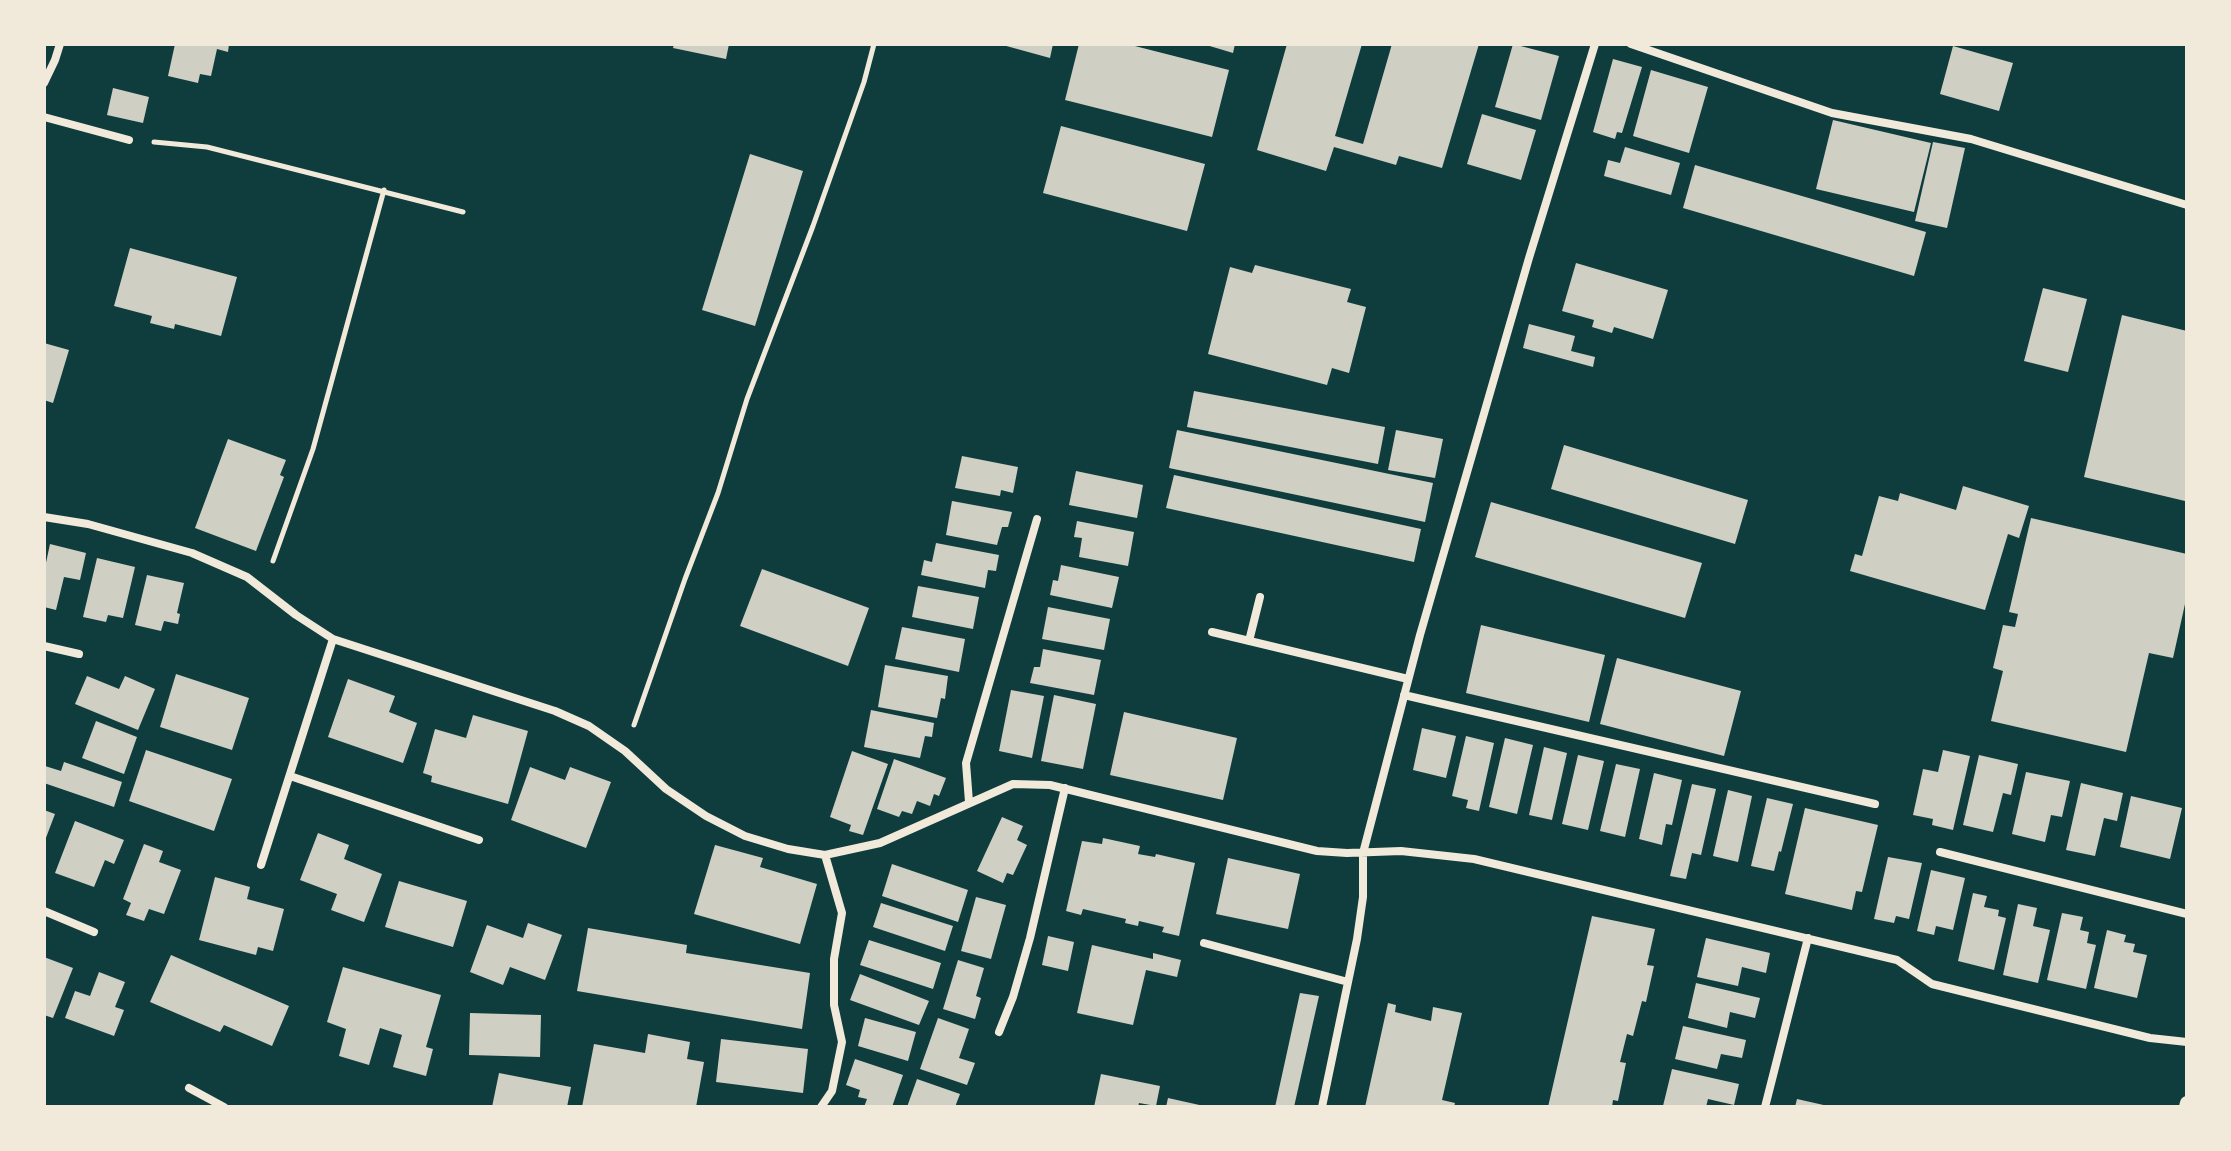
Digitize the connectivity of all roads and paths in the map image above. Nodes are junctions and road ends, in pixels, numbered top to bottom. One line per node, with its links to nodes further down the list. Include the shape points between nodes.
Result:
1 (60, 44): 5 (street)
2 (874, 44): 22 (path)
3 (1595, 44): 20 (street)
4 (1631, 44): 9 (street, via 1832,113 1971,139)
5 (44, 83)
6 (44, 117): 7 (street)
7 (129, 140): 8 (path, via 207,147)
8 (384, 190): 10 (path); 13 (path, via 313,449 275,557)
9 (2187, 205)
10 (463, 212)
11 (44, 517): 13 (street, via 192,553)
12 (1037, 519): 25 (street, via 966,763)
13 (258, 586): 16 (street)
14 (1260, 597): 17 (street)
15 (1212, 632): 17 (street)
16 (333, 639): 22 (street, via 555,711); 23 (street)
17 (1249, 641): 20 (street)
18 (44, 646): 19 (street)
19 (79, 654)
20 (1408, 679): 21 (street)
21 (1404, 695): 26 (street); 29 (street)
22 (625, 751): 30 (street, via 706,816 745,836)
23 (290, 776): 27 (street); 31 (street)
24 (1065, 788): 25 (street, via 1013,784); 29 (street, via 1317,851); 38 (street, via 1030,938)
25 (969, 802): 30 (street, via 880,843)
26 (1875, 804)
27 (479, 840)
28 (1940, 852): 33 (street)
29 (1363, 853): 35 (street, via 1401,851 1474,859); 37 (street, via 1363,897)
30 (825, 855): 42 (street, via 842,913 834,1005 842,1042 832,1091)
31 (261, 865)
32 (44, 911): 34 (street)
33 (2187, 914)
34 (94, 932)
35 (1808, 938): 39 (street, via 1897,960 1932,984 2150,1038); 44 (street)
36 (1204, 943): 37 (street)
37 (1348, 982): 43 (street)
38 (999, 1032)
39 (2187, 1042)
40 (189, 1088): 41 (street)
41 (219, 1106)
42 (821, 1107)
43 (1322, 1107)
44 (1765, 1107)

